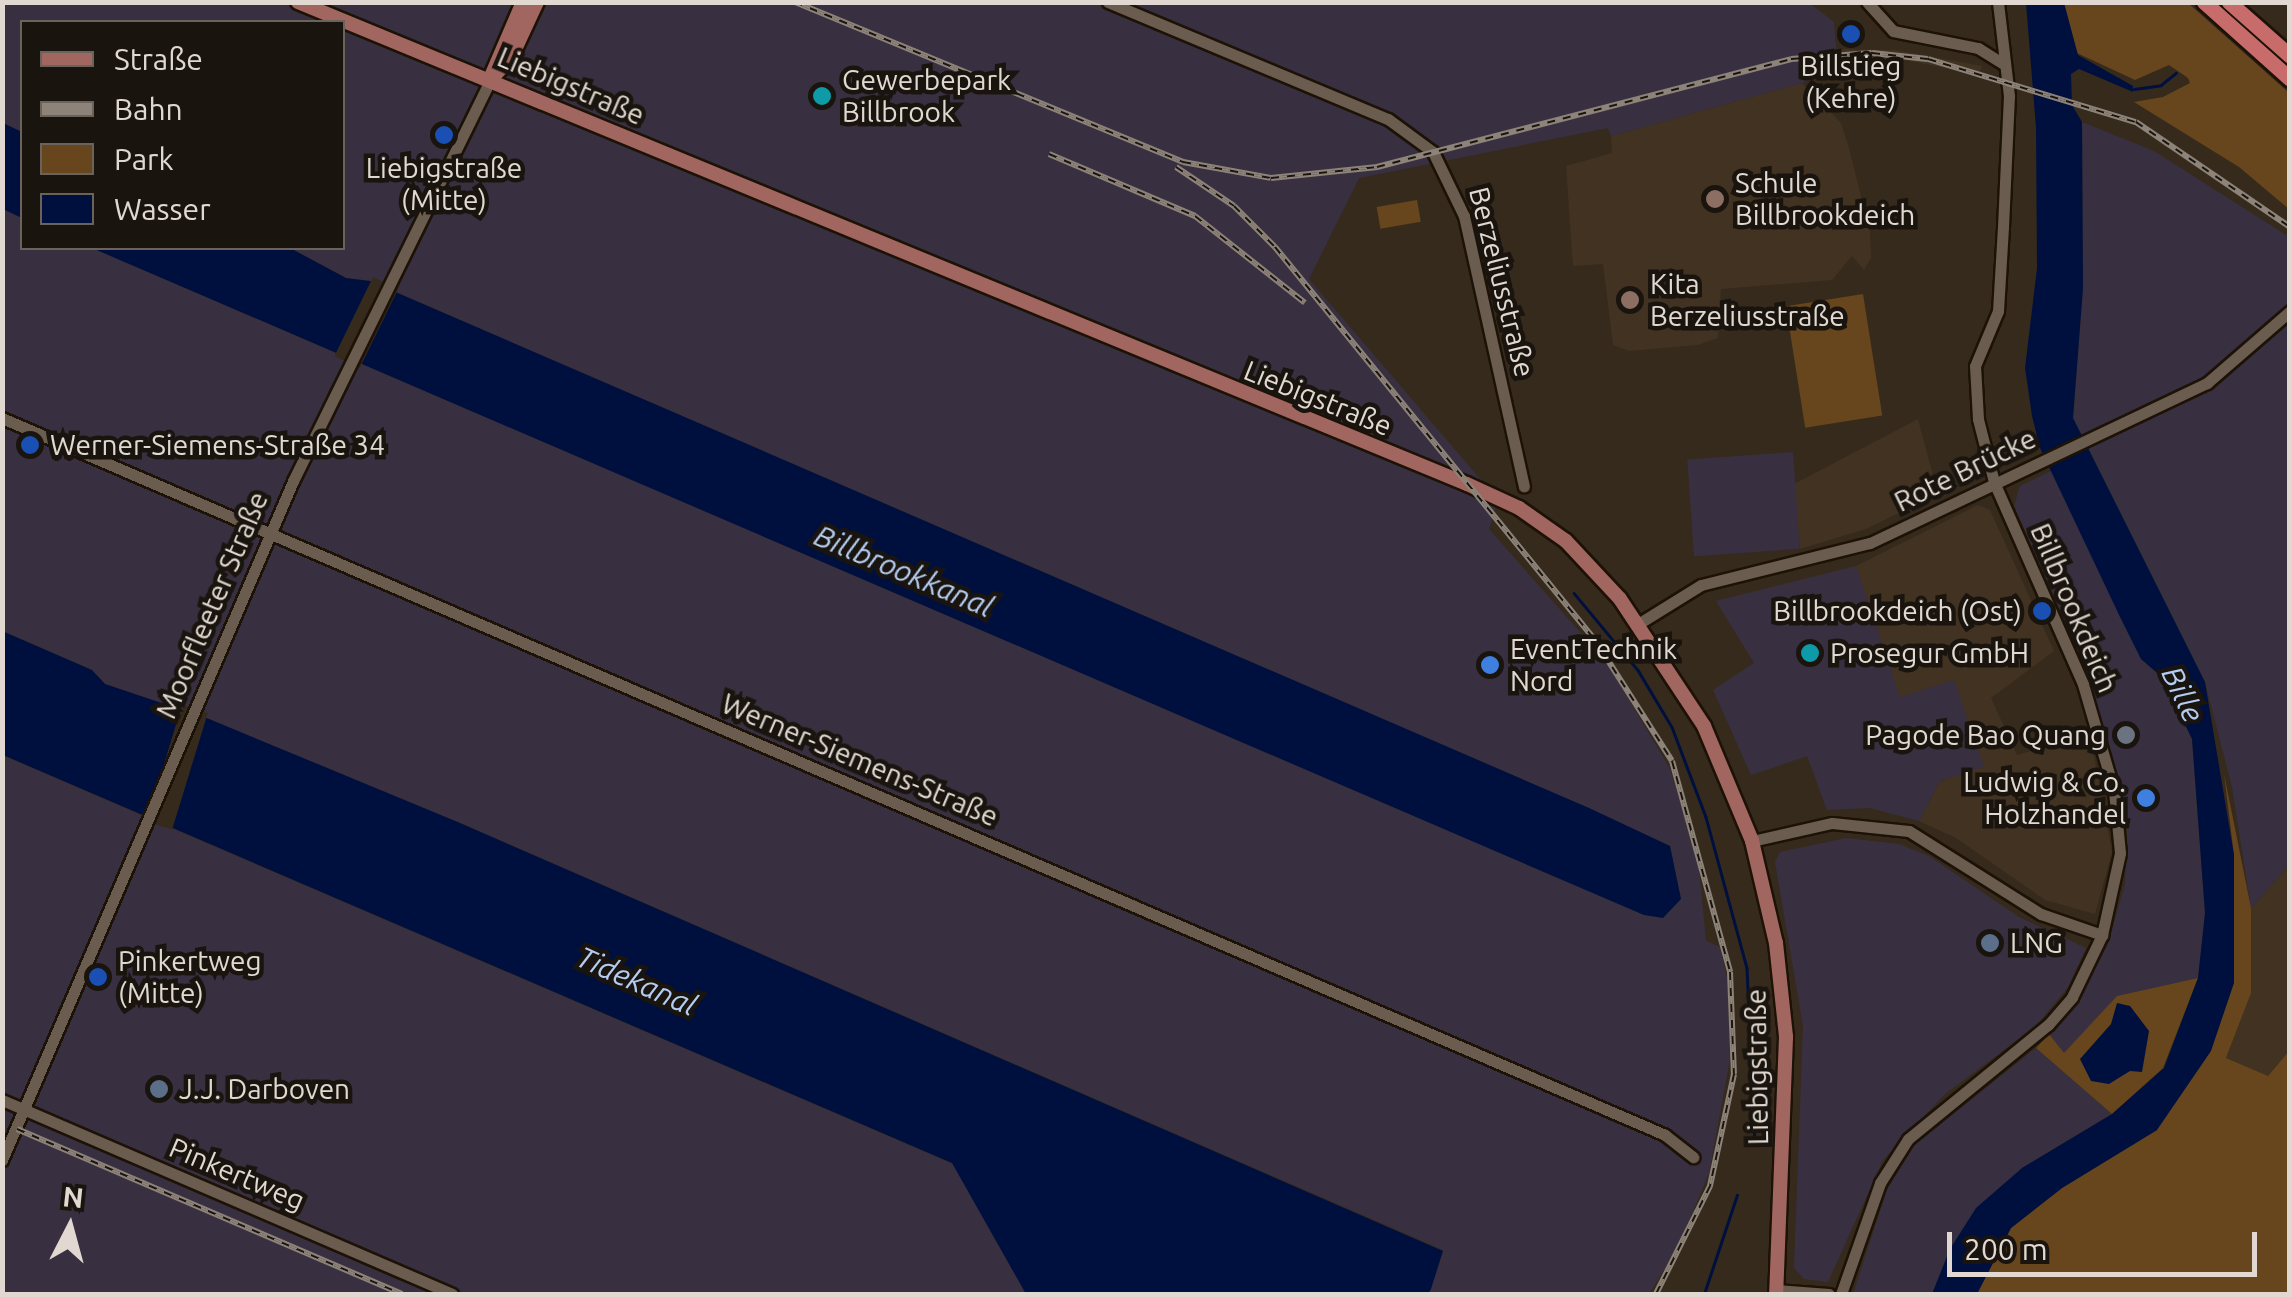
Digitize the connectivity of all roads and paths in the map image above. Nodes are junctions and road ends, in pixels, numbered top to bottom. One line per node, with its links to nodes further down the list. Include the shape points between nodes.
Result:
1 (298, 2): 9 (main road, Liebigstraße)
2 (523, 2): 14 (main road, Moorfleeter Straße)
3 (537, 2): 14 (main road, Moorfleeter Straße, via 511,58)
4 (1108, 2): 18 (street, Berzeliusstraße, via 1388,119 1428,147 1444,166 1464,216)
5 (1867, 2): 12 (street, via 1893,30 1978,48)
6 (1998, 2): 12 (street, Billbrookdeich)
7 (2204, 2): 13 (highway)
8 (2229, 2): 11 (highway)
9 (342, 20)
10 (345, 21): 14 (main road, Liebigstraße)
11 (2290, 56)
12 (2002, 63): 17 (street, Billbrookdeich, via 2009,96 1998,311 1975,366 1978,418)
13 (2290, 79)
14 (490, 80): 19 (street, Moorfleeter Straße); 20 (main road, Liebigstraße, via 1508,503 1576,550)
15 (2290, 311): 17 (street, Rote Brücke, via 2208,383)
16 (2, 418): 19 (street, Werner-Siemens-Straße)
17 (1994, 482): 20 (street, Rote Brücke, via 1870,544 1701,585); 22 (street, Billbrookdeich, via 2082,684 2114,791 2120,854)
18 (1524, 486)
19 (269, 532): 24 (street, Moorfleeter Straße); 25 (street, Werner-Siemens-Straße, via 1665,1135)
20 (1638, 624): 21 (main road, Liebigstraße, via 1704,726)
21 (1752, 842): 22 (street, via 1832,824 1908,832 2041,914); 27 (main road, Liebigstraße, via 1776,943 1786,1037)
22 (2102, 935): 30 (street, Billbrookdeich, via 2072,997 2048,1025 1908,1139 1880,1183)
23 (2, 1100): 24 (street, Pinkertweg)
24 (26, 1110): 26 (street, Moorfleeter Straße); 28 (street, Pinkertweg)
25 (1693, 1157)
26 (2, 1160)
27 (1776, 1292): 29 (street, Liebigstraße)
28 (452, 1294)
29 (1829, 1294)
30 (1841, 1294)

